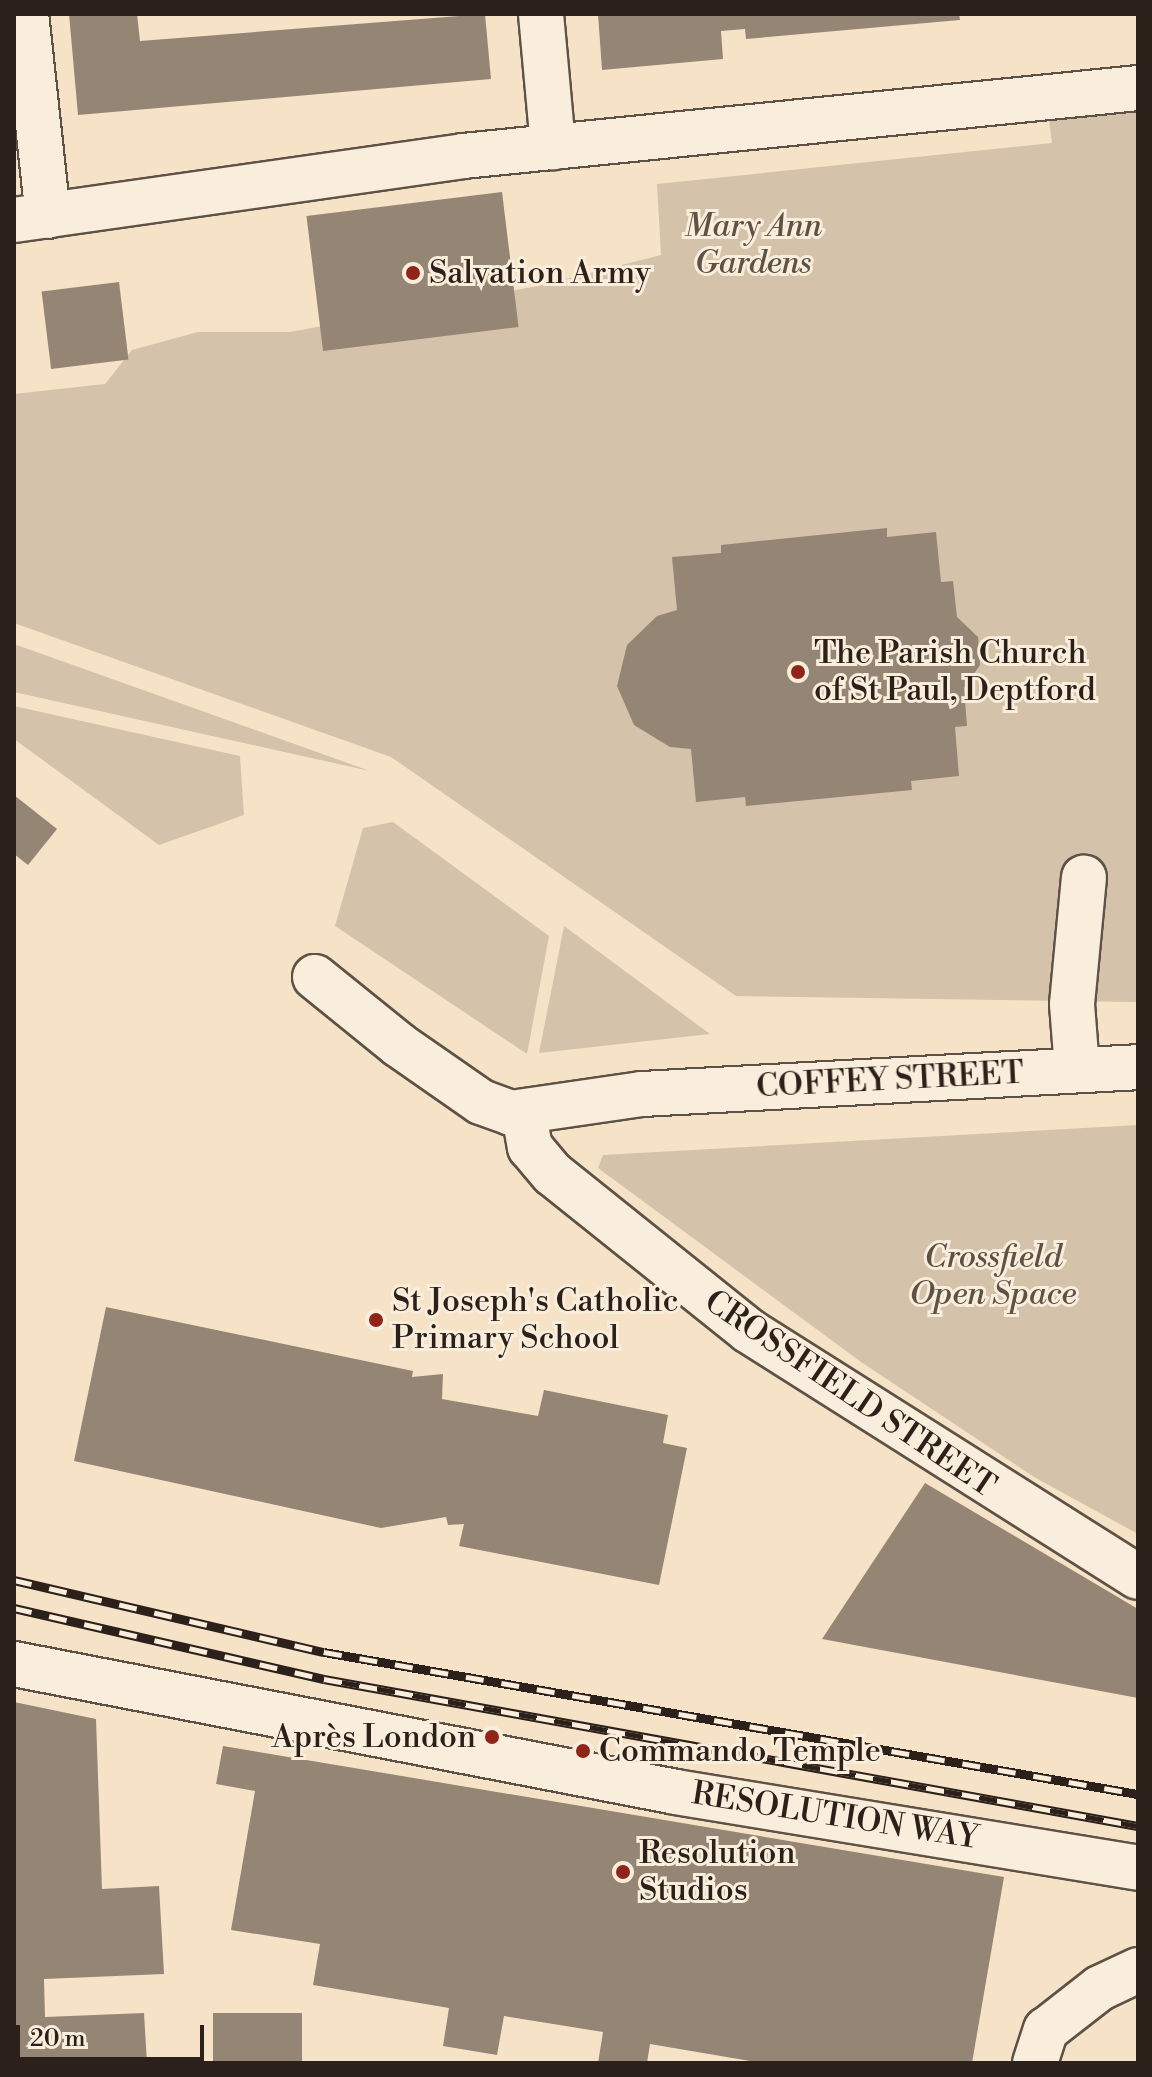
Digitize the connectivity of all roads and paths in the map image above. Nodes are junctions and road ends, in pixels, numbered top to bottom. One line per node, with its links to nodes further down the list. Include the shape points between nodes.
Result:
1 (26, 14): 5 (street)
2 (541, 14): 4 (street)
3 (1138, 88): 4 (street)
4 (553, 147): 5 (street)
5 (31, 218)
6 (1084, 878): 9 (street, via 1072,1004)
7 (315, 977): 10 (street, via 481,1102)
8 (1138, 1067): 9 (street, COFFEY STREET)
9 (1077, 1069): 10 (street, COFFEY STREET, via 642,1094)
10 (524, 1114): 11 (street, CROSSFIELD STREET, via 530,1147 553,1174 749,1331)
11 (1138, 1577)
12 (14, 1664): 13 (street, RESOLUTION WAY, via 676,1792)
13 (1138, 1868)
14 (1138, 1970): 15 (street, via 1100,1988 1046,2030)
15 (1035, 2063)

